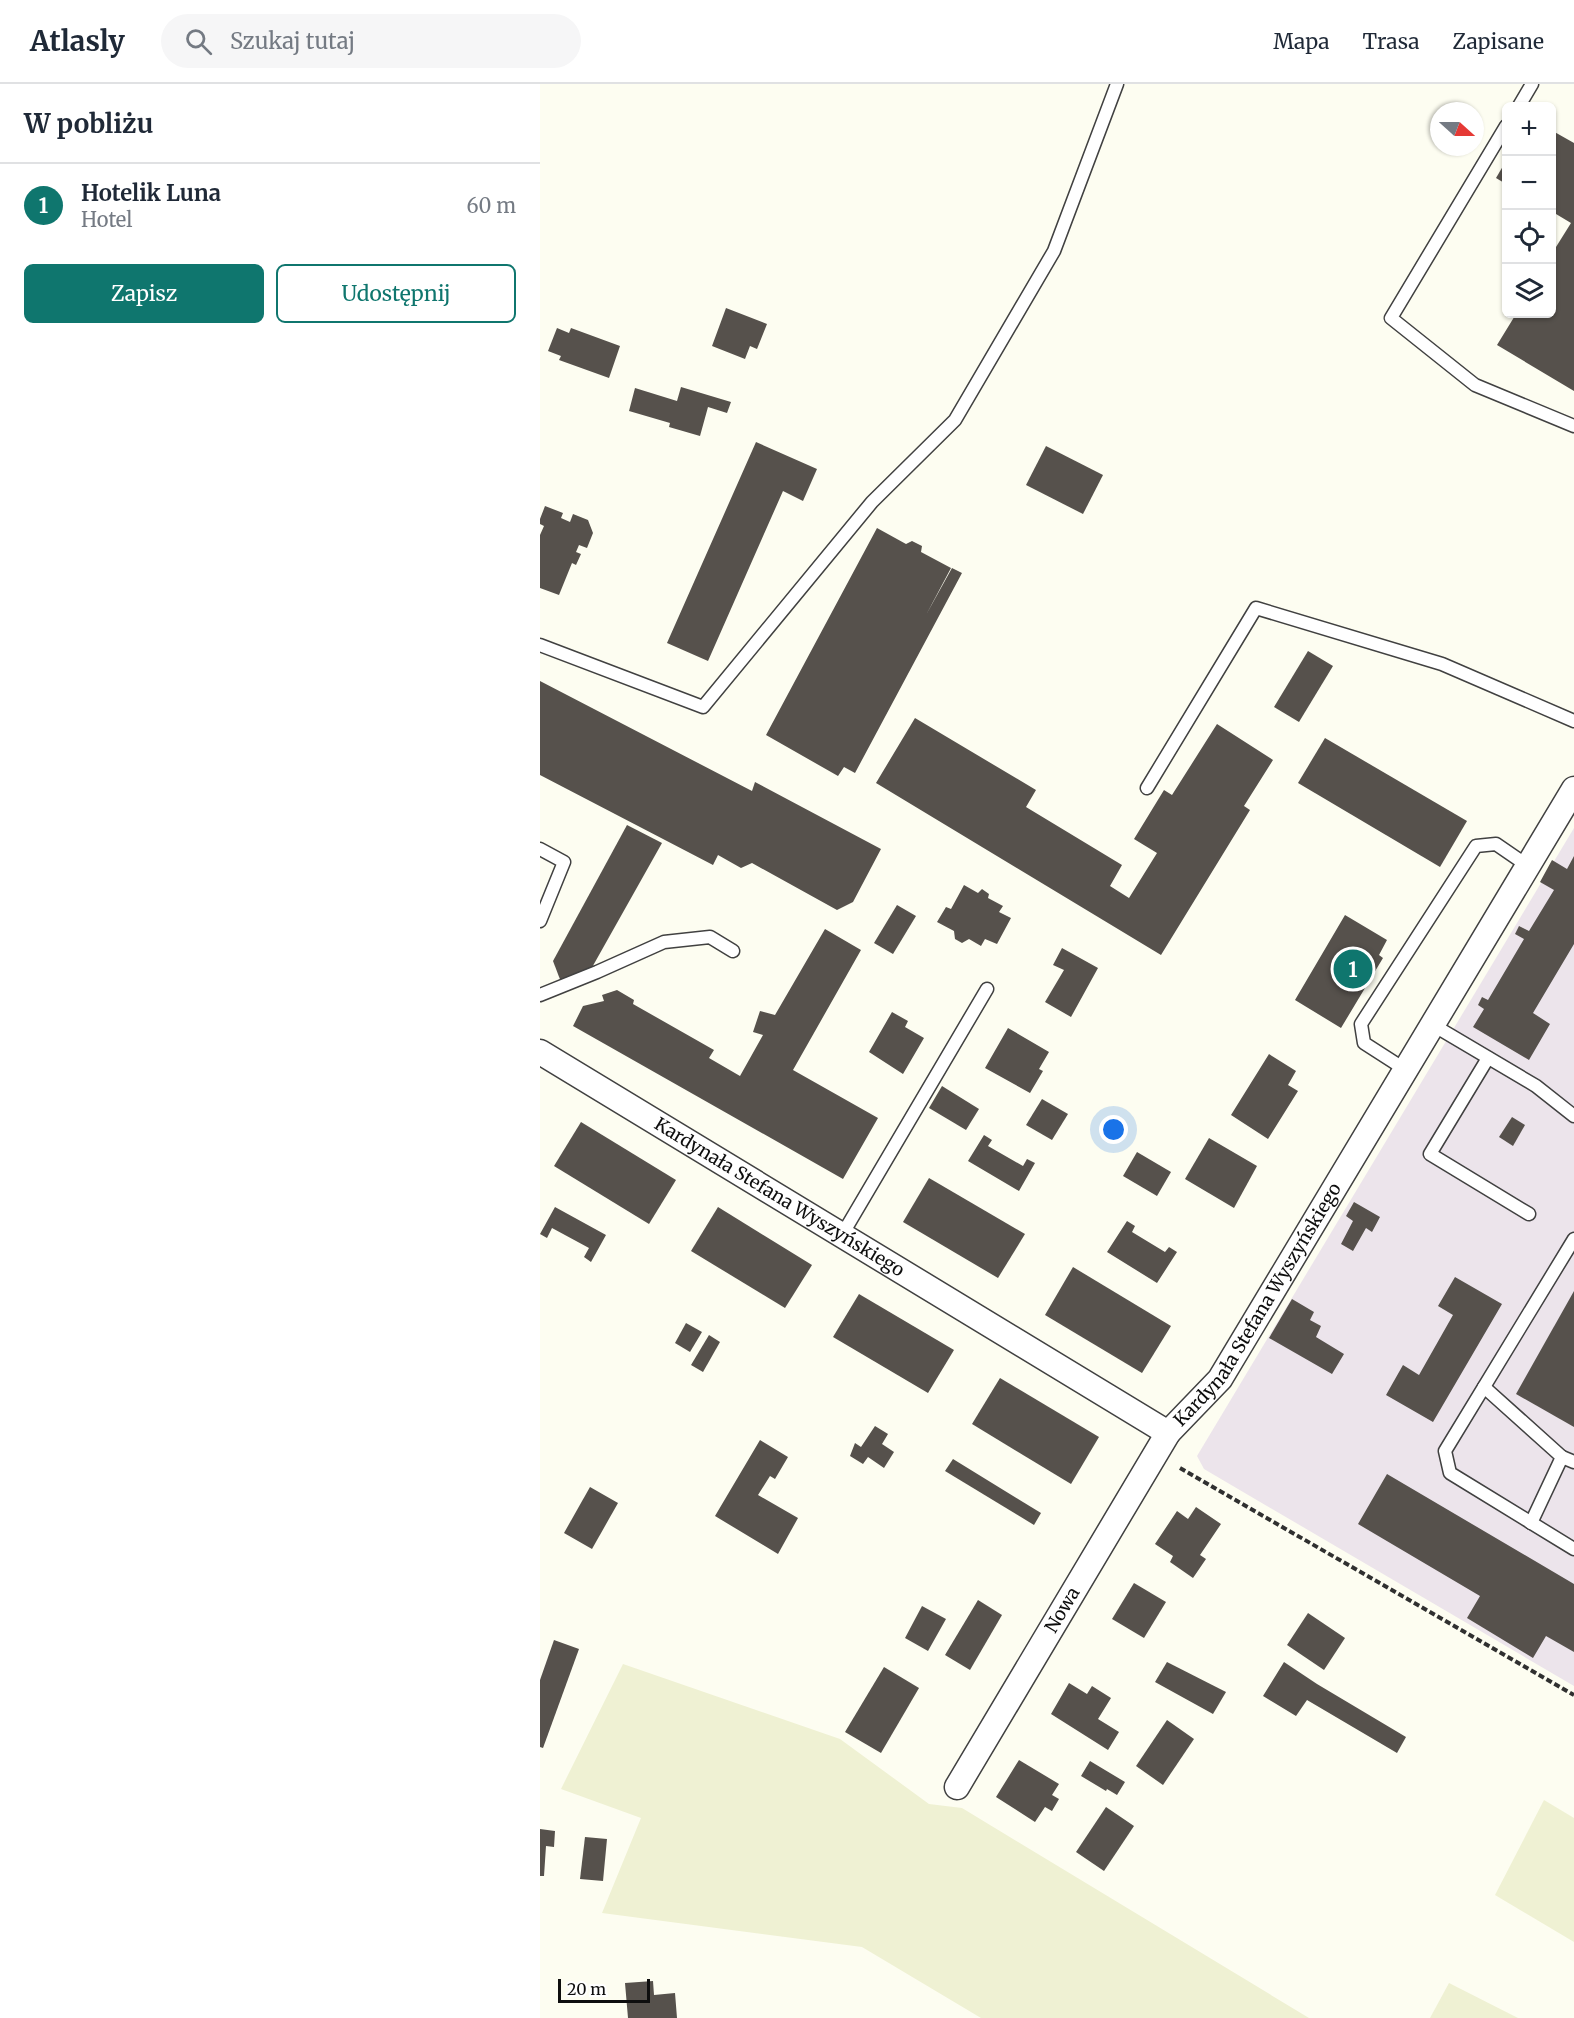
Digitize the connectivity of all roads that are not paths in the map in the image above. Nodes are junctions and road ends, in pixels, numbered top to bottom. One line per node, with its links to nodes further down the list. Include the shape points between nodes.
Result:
1 (1117, 84): 6 (lane, via 1054,251 955,420 872,502 702,707)
2 (1532, 84): 3 (lane)
3 (1521, 102)
4 (1502, 133): 5 (lane, via 1391,318 1475,385)
5 (1574, 426)
6 (540, 645)
7 (1574, 721): 8 (lane, via 1442,664 1256,608)
8 (1147, 788)
9 (1574, 789): 11 (street, Kardynała Stefana Wyszyńskiego)
10 (540, 849): 12 (lane, via 564,862)
11 (1528, 866): 16 (street, Kardynała Stefana Wyszyńskiego); 19 (lane, via 1496,844 1476,846 1361,1024 1364,1043)
12 (540, 921)
13 (733, 951): 15 (lane, via 710,937 664,942)
14 (987, 989): 22 (lane)
15 (540, 995)
16 (1433, 1025): 18 (lane); 19 (street, Kardynała Stefana Wyszyńskiego)
17 (540, 1052): 22 (street, Kardynała Stefana Wyszyńskiego)
18 (1488, 1058): 20 (lane, via 1536,1086); 21 (lane, via 1430,1154)
19 (1406, 1070): 25 (street, Kardynała Stefana Wyszyńskiego, via 1220,1379)
20 (1574, 1116)
21 (1528, 1214)
22 (842, 1235): 25 (street, Kardynała Stefana Wyszyńskiego)
23 (1574, 1239): 24 (lane)
24 (1484, 1388): 26 (lane); 28 (lane, via 1445,1451 1450,1473)
25 (1168, 1433): 30 (street, Nowa)
26 (1562, 1456): 27 (lane); 28 (lane)
27 (1574, 1462)
28 (1532, 1523): 29 (lane)
29 (1574, 1549)
30 (957, 1787)

